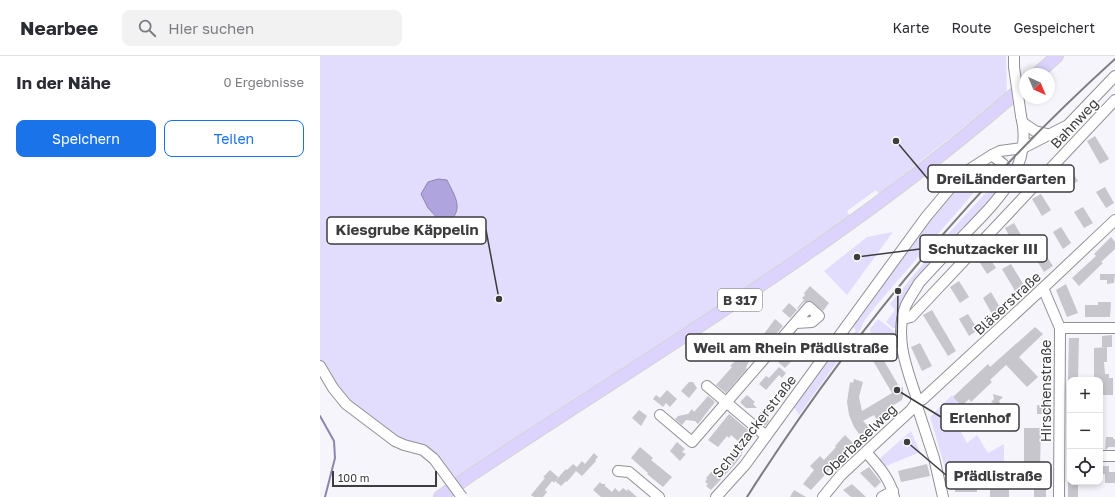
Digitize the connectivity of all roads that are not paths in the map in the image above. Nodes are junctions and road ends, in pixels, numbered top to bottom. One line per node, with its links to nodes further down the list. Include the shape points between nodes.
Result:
1 (1014, 56): 7 (street, bridge)
2 (1057, 56): 3 (main road)
3 (1044, 68)
4 (1115, 76): 8 (street, Schutzackerstraße, via 1068,125)
5 (1019, 89): 31 (main road, B 317, via 886,198 833,236 736,303)
6 (1115, 100): 14 (street, Bahnweg, via 911,317)
7 (1022, 120): 8 (street, via 1035,131); 9 (street)
8 (1051, 135): 9 (street, Schutzackerstraße)
9 (1023, 148): 10 (street, Schutzackerstraße); 11 (street)
10 (992, 155): 11 (street, via 1003,164); 23 (street, Schutzackerstraße, via 965,173 926,217)
11 (1012, 178): 14 (street, via 997,201 919,283 908,302)
12 (1115, 220): 13 (street, Bläserstraße)
13 (1043, 288): 16 (street, Hirschenstraße); 21 (street, Bläserstraße, via 923,400)
14 (903, 319): 21 (street, via 902,349)
15 (796, 322): 20 (street)
16 (1060, 328): 17 (street); 25 (street, Hirschenstraße)
17 (1115, 328)
18 (320, 366): 32 (street, bridge, via 346,404 395,441 422,450 434,459)
19 (707, 386): 20 (street)
20 (727, 402): 22 (street, via 692,442); 23 (street)
21 (916, 403): 24 (street, Oberbaselweg); 37 (street, via 934,458)
22 (660, 416)
23 (766, 436): 34 (street, Schutzackerstraße, via 745,465)
24 (866, 452): 30 (street, via 882,470); 35 (street, Oberbaselweg, via 841,475)
25 (1059, 455): 26 (street); 38 (street, Hirschenstraße)
26 (1067, 455)
27 (1103, 456): 28 (street)
28 (1115, 456)
29 (618, 471): 33 (street, via 629,472)
30 (893, 494): 36 (street)
31 (440, 497)
32 (462, 497)
33 (659, 497)
34 (716, 497)
35 (823, 497)
36 (882, 497)
37 (943, 497)
38 (1058, 497)

